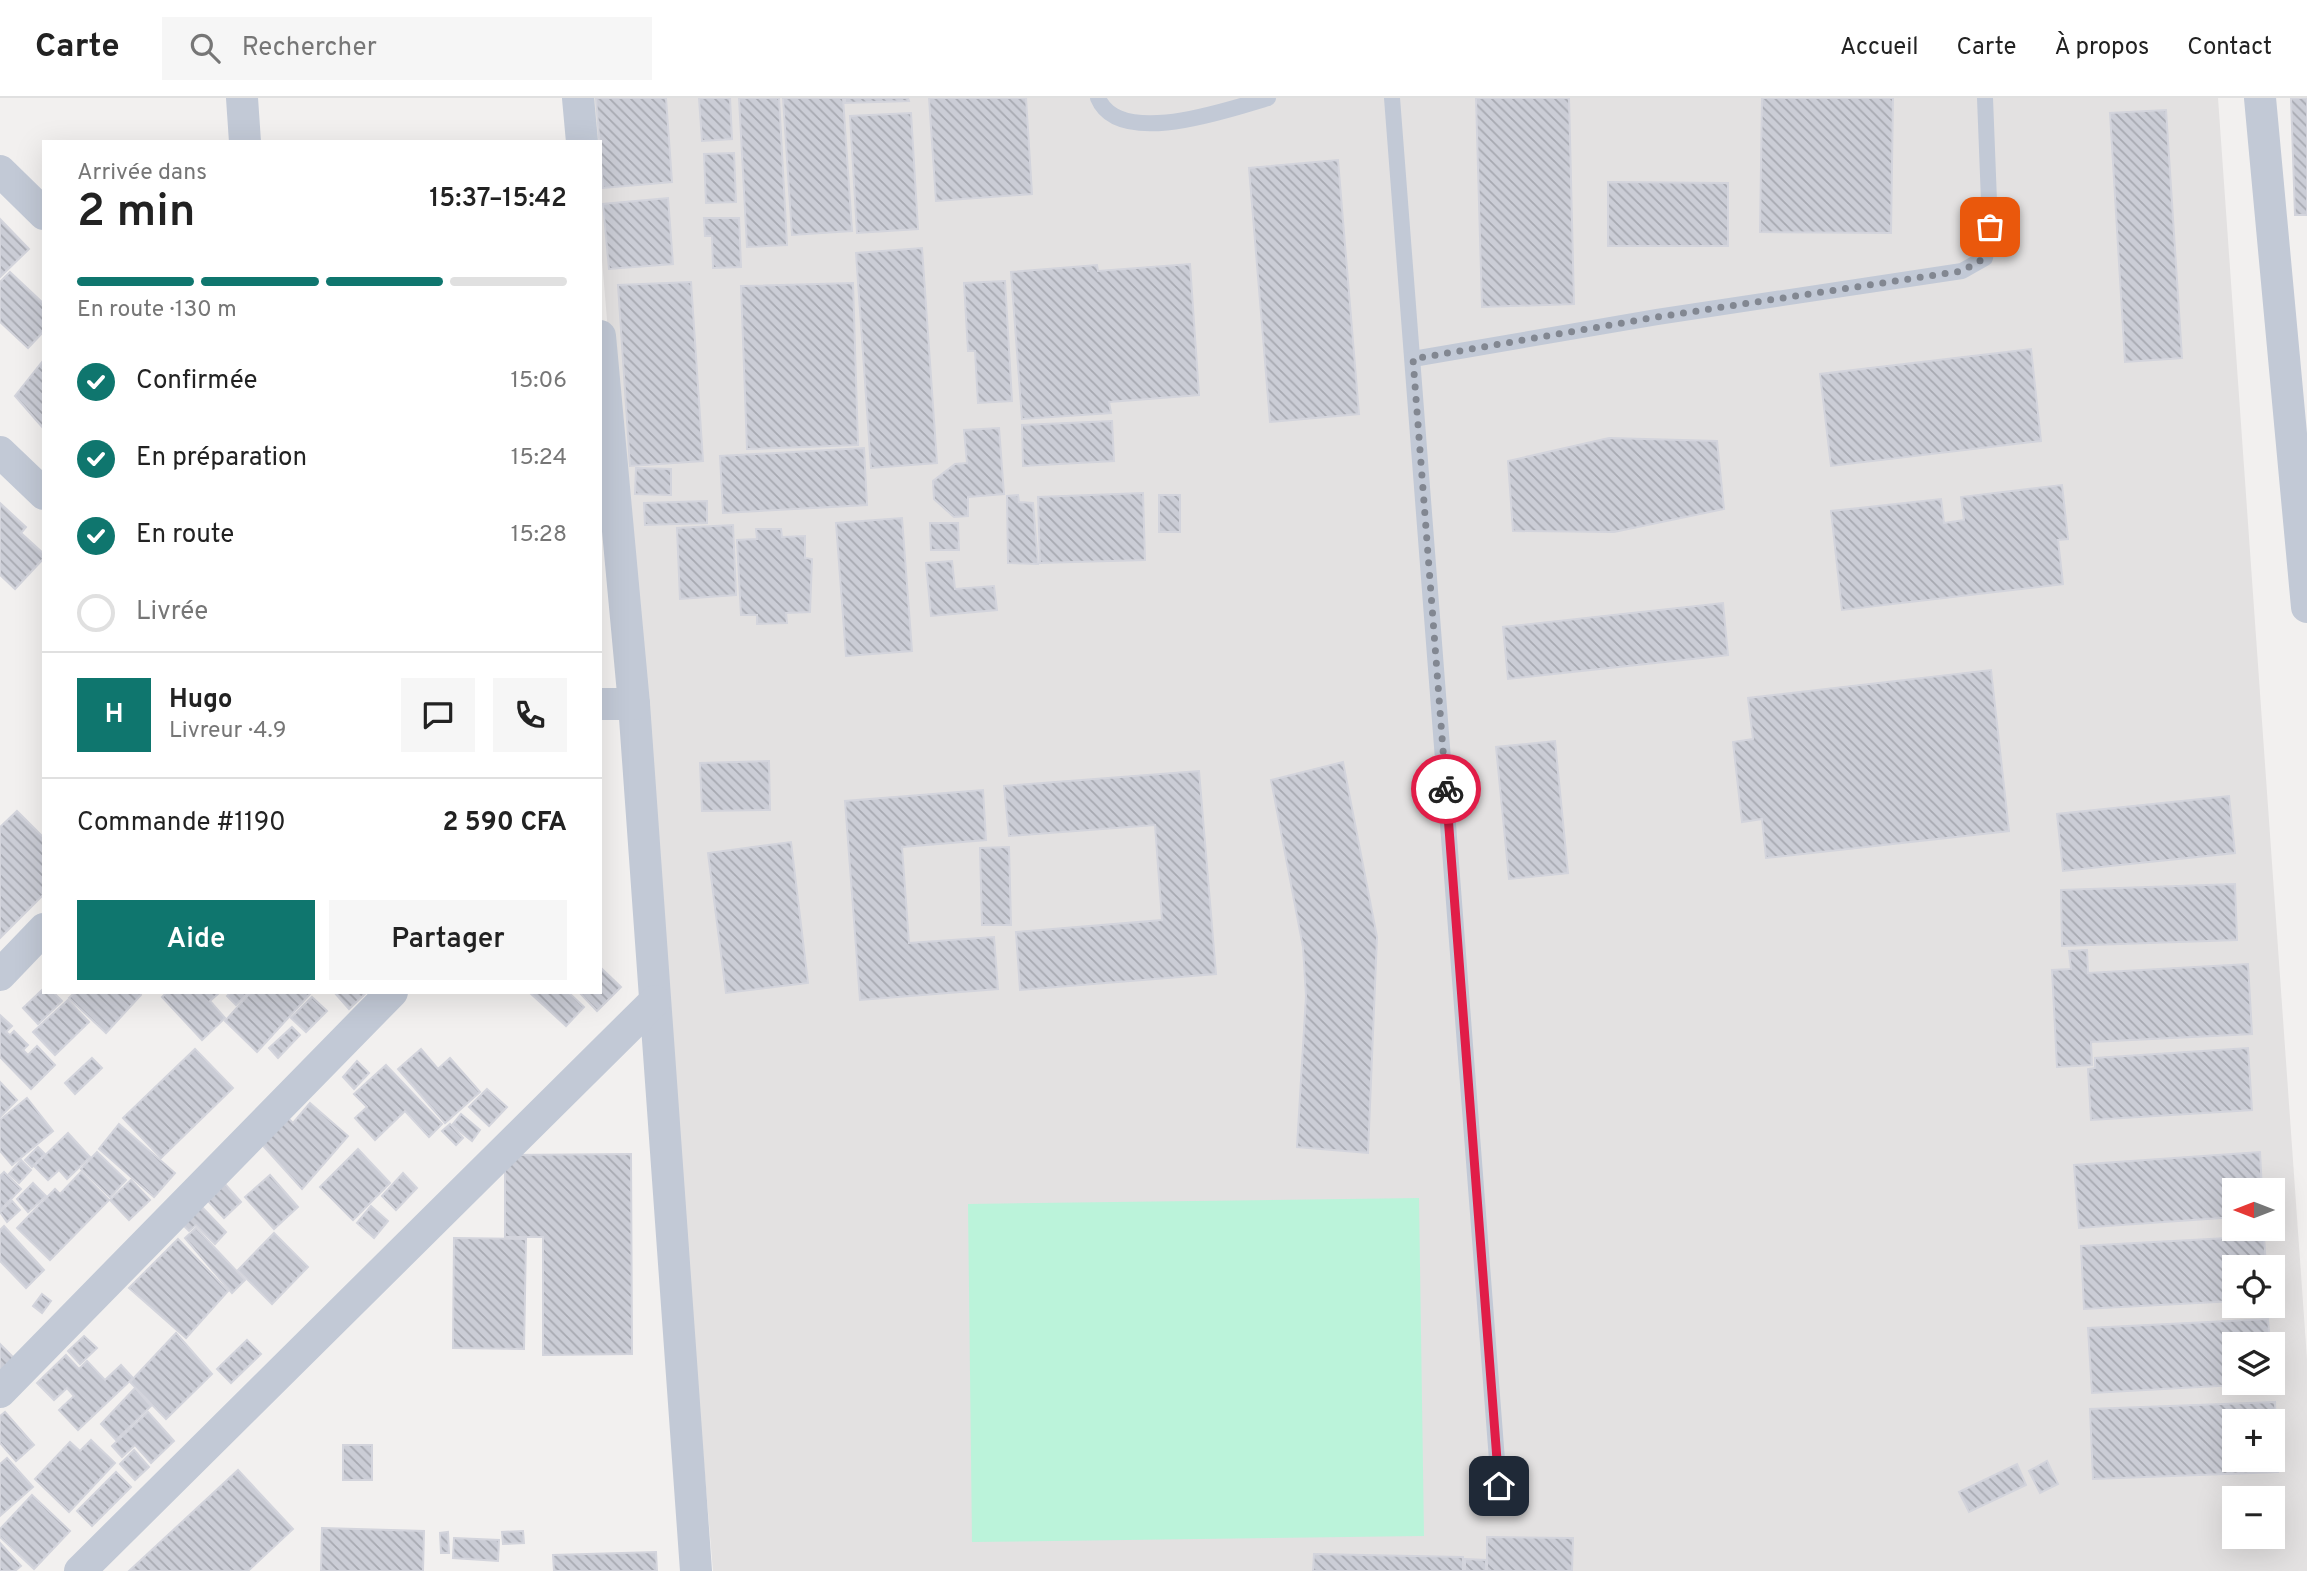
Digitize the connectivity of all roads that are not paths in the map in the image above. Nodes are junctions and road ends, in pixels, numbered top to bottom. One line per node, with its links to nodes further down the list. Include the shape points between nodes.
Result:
1 (242, 98): 8 (street)
2 (578, 98): 9 (street)
3 (1098, 98): 4 (lane, via 1102,107 1124,121 1164,123)
4 (1268, 98)
5 (1392, 98): 13 (lane)
6 (1985, 98): 13 (lane, via 1990,227 1985,258 1962,271)
7 (2260, 98): 14 (street)
8 (246, 140)
9 (582, 140)
10 (0, 171): 11 (street)
11 (42, 212)
12 (602, 358): 19 (street)
13 (1413, 359): 25 (lane)
14 (2297, 394): 17 (street)
15 (0, 452): 16 (street)
16 (42, 492)
17 (2307, 607)
18 (602, 704): 19 (street)
19 (634, 704): 23 (street)
20 (42, 931): 21 (street)
21 (0, 975)
22 (390, 994): 24 (street)
23 (655, 1002): 26 (street); 27 (street)
24 (0, 1392)
25 (1499, 1486)
26 (80, 1571)
27 (696, 1571)

